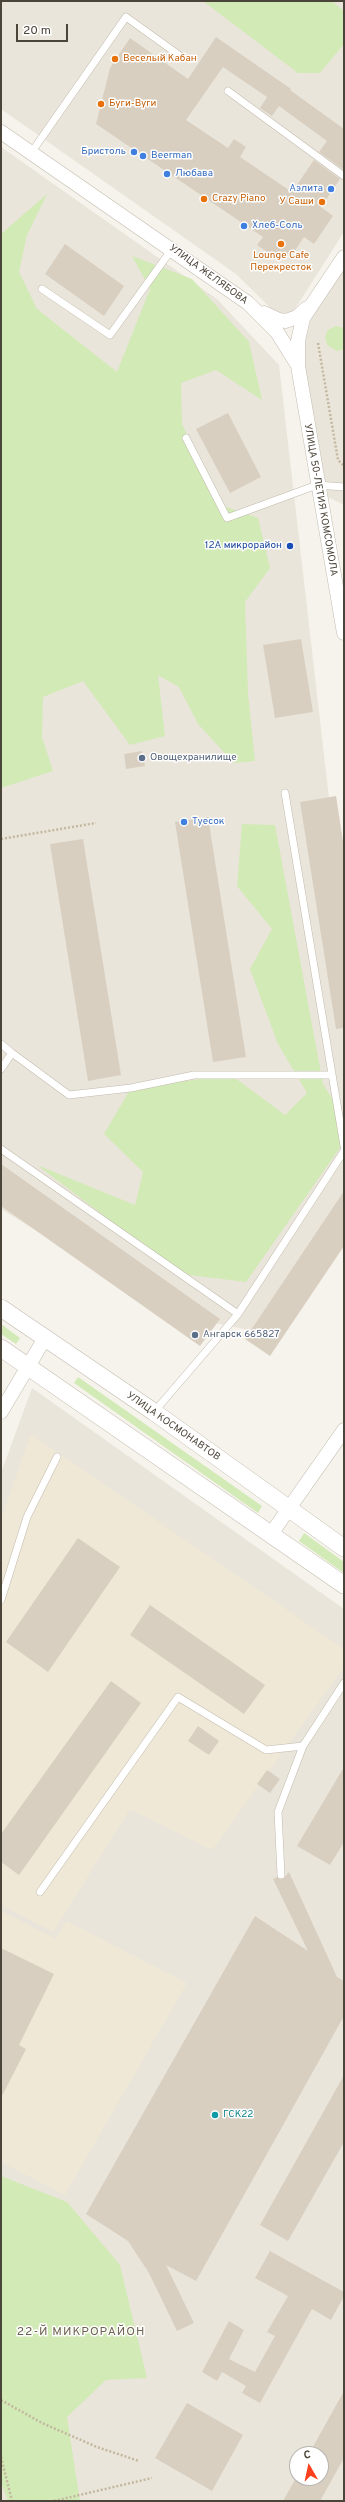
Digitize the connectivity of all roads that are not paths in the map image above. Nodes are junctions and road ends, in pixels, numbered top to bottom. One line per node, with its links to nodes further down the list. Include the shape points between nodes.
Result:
1 (184, 58): 4 (lane, via 126,17)
2 (228, 91): 5 (lane)
3 (1, 132): 4 (street, УЛИЦА ЖЕЛЯБОВА)
4 (31, 153): 6 (street, УЛИЦА ЖЕЛЯБОВА)
5 (344, 176)
6 (172, 249): 8 (lane, via 110,335); 9 (street, УЛИЦА ЖЕЛЯБОВА)
7 (344, 257): 10 (street)
8 (42, 289)
9 (248, 303): 10 (street, via 272,317 286,321 297,317); 11 (street, УЛИЦА ЖЕЛЯБОВА, via 277,332)
10 (311, 304): 11 (street, via 300,325)
11 (298, 366): 13 (street, УЛИЦА 50-ЛЕТИЯ КОМСОМОЛА)
12 (186, 438): 13 (lane, via 227,518)
13 (317, 485): 14 (lane); 15 (street, УЛИЦА 50-ЛЕТИЯ КОМСОМОЛА)
14 (344, 487)
15 (344, 633)
16 (286, 793): 20 (lane)
17 (1, 1044): 18 (lane)
18 (12, 1053): 19 (lane); 20 (lane, via 69,1095 131,1088 194,1075)
19 (1, 1069)
20 (332, 1075): 21 (lane)
21 (344, 1146)
22 (1, 1149): 25 (lane)
23 (344, 1151): 25 (lane)
24 (1, 1308): 26 (street, УЛИЦА КОСМОНАВТОВ)
25 (238, 1314): 30 (lane)
26 (45, 1338): 28 (street); 30 (street, УЛИЦА КОСМОНАВТОВ)
27 (1, 1348): 28 (street)
28 (27, 1366): 29 (street); 34 (street)
29 (1, 1412)
30 (154, 1412): 33 (street, УЛИЦА КОСМОНАВТОВ)
31 (344, 1430): 33 (street)
32 (57, 1457): 37 (lane, via 27,1517)
33 (289, 1509): 34 (street); 35 (street, УЛИЦА КОСМОНАВТОВ)
34 (271, 1534): 36 (street)
35 (344, 1548)
36 (344, 1585)
37 (1, 1600)
38 (344, 1682): 39 (lane)
39 (303, 1746): 40 (lane, via 278,1812); 41 (lane, via 266,1750 178,1697)
40 (281, 1875)
41 (40, 1892)

